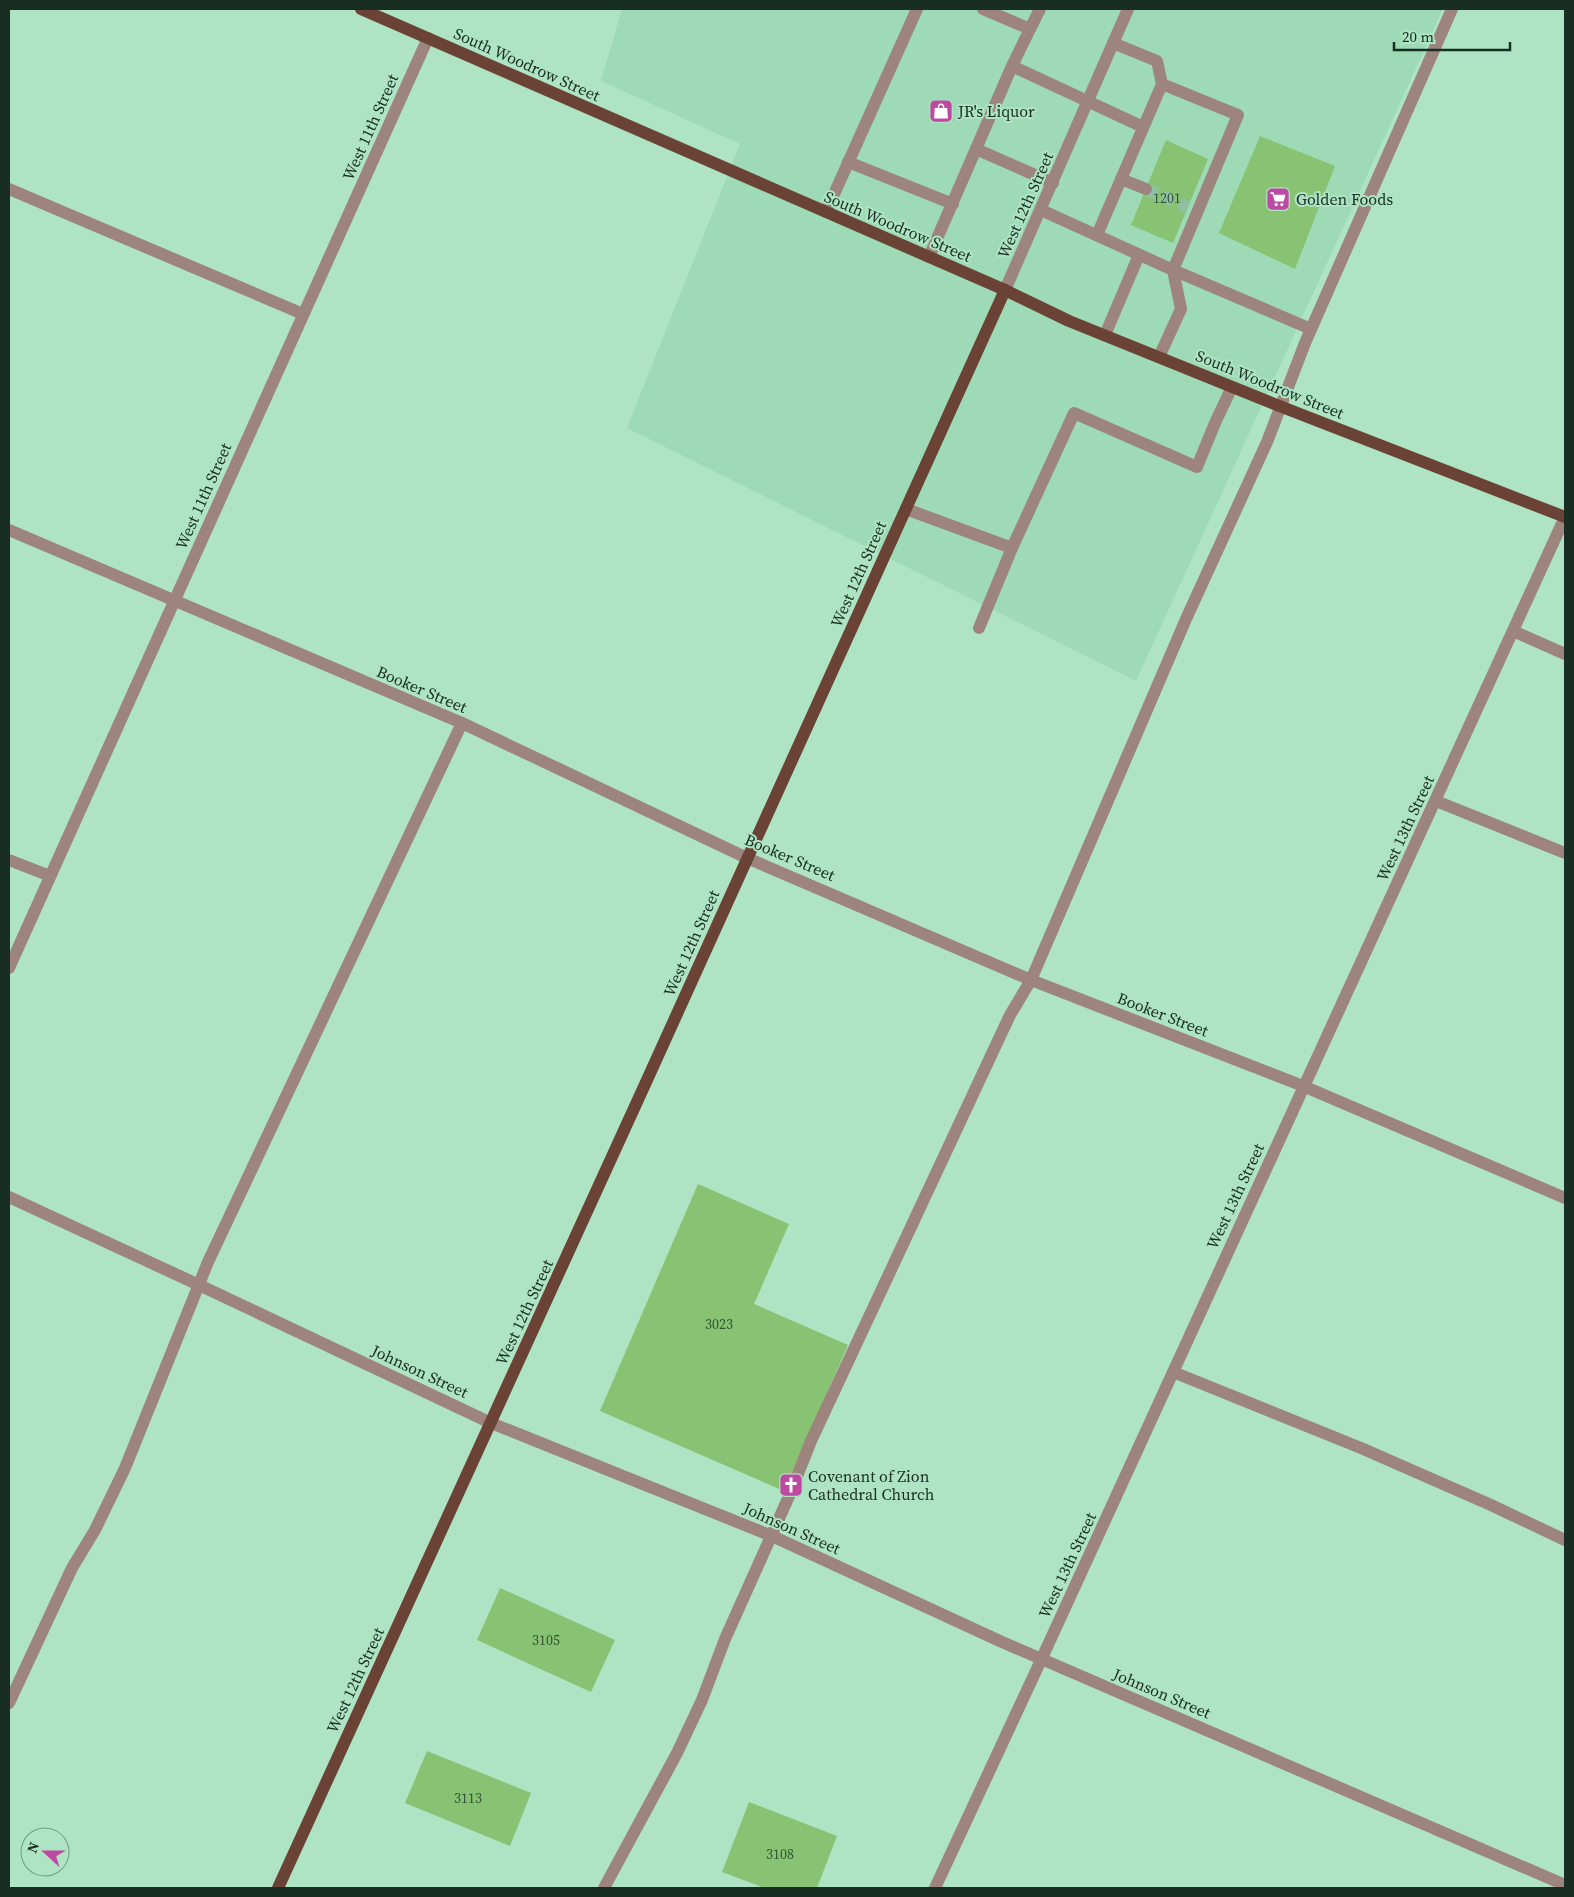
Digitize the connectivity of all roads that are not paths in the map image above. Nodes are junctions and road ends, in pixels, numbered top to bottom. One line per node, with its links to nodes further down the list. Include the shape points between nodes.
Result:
1 (361, 9): 8 (main road, South Woodrow Street)
2 (917, 9): 15 (street)
3 (982, 9): 7 (street)
4 (1040, 9): 7 (street)
5 (1128, 9): 9 (street, West 12th Street)
6 (1452, 9): 29 (street)
7 (1030, 29): 10 (street)
8 (428, 38): 22 (main road, South Woodrow Street); 28 (street, West 11th Street)
9 (1113, 43): 11 (street, via 1157,61); 12 (street, West 12th Street)
10 (1012, 66): 12 (street); 14 (street)
11 (1162, 84): 13 (street); 26 (street, via 1238,115 1193,209)
12 (1088, 101): 13 (street); 17 (street, West 12th Street)
13 (1143, 127): 16 (street)
14 (976, 149): 17 (street); 20 (street)
15 (848, 162): 20 (street); 22 (street)
16 (1121, 179): 19 (street); 23 (street)
17 (1052, 183): 21 (street, West 12th Street)
18 (9, 189): 28 (street)
19 (1146, 189)
20 (953, 204): 25 (street)
21 (1041, 210): 23 (street); 27 (street, West 12th Street)
22 (826, 212): 25 (main road, South Woodrow Street)
23 (1097, 236): 24 (street)
24 (1139, 255): 26 (street); 30 (street)
25 (929, 257): 27 (main road, South Woodrow Street)
26 (1173, 270): 29 (street); 31 (street, via 1181,309)
27 (1005, 290): 30 (main road, South Woodrow Street); 34 (main road, West 12th Street)
28 (303, 314): 38 (street, West 11th Street)
29 (1311, 329): 33 (street)
30 (1105, 335): 31 (main road, South Woodrow Street)
31 (1159, 357): 32 (main road, South Woodrow Street)
32 (1232, 387): 33 (main road, South Woodrow Street); 37 (street, via 1197,467 1074,413)
33 (1282, 407): 35 (main road, South Woodrow Street); 49 (street, via 1186,619)
34 (906, 510): 37 (street); 45 (main road, West 12th Street)
35 (1565, 517): 40 (street, West 13th Street)
36 (9, 530): 38 (street, Booker Street)
37 (1012, 548): 39 (street)
38 (174, 601): 42 (street, Booker Street); 47 (street, West 11th Street)
39 (979, 628)
40 (1513, 631): 41 (street); 43 (street, West 13th Street)
41 (1565, 654)
42 (462, 723): 45 (street, Booker Street); 53 (street)
43 (1436, 801): 44 (street); 50 (street, West 13th Street)
44 (1565, 853)
45 (747, 858): 49 (street, Booker Street); 55 (main road, West 12th Street)
46 (9, 860): 47 (street)
47 (50, 876): 48 (street, West 11th Street)
48 (9, 968)
49 (1031, 980): 50 (street, Booker Street); 56 (street, via 1010,1015 897,1254 811,1441)
50 (1303, 1086): 52 (street, Booker Street); 54 (street, West 13th Street)
51 (9, 1196): 53 (street, Johnson Street)
52 (1565, 1198)
53 (199, 1285): 55 (street, Johnson Street); 59 (street, via 125,1468 95,1530 72,1568)
54 (1173, 1372): 57 (street, via 1361,1448); 58 (street, West 13th Street)
55 (491, 1423): 56 (street, Johnson Street); 61 (main road, West 12th Street)
56 (772, 1536): 58 (street, Johnson Street); 62 (street, via 725,1639 702,1700)
57 (1565, 1540)
58 (1042, 1658): 60 (street, Johnson Street); 63 (street, West 13th Street)
59 (9, 1703)
60 (1565, 1885)
61 (278, 1888)
62 (604, 1888)
63 (935, 1888)

